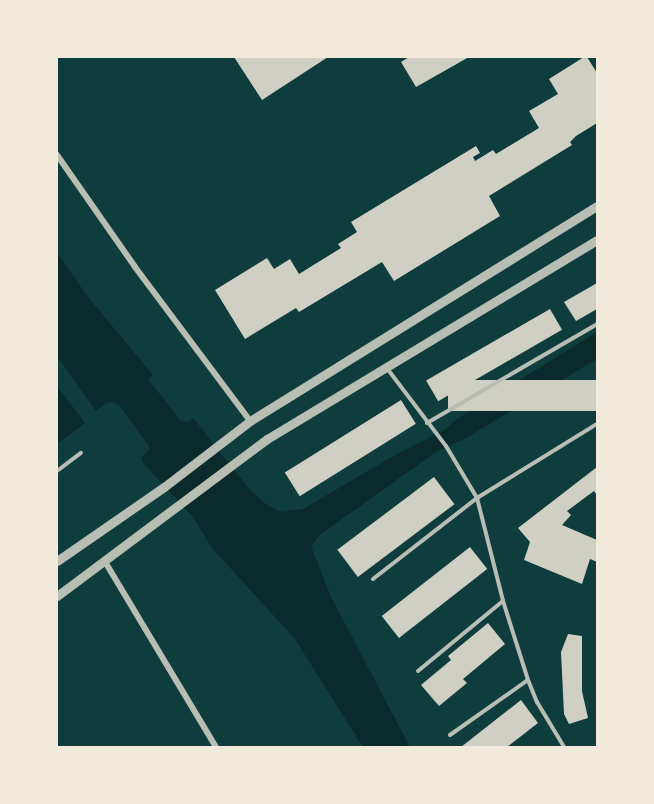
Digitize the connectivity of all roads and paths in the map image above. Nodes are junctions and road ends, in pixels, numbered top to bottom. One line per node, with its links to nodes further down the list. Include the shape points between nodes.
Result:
1 (57, 154): 6 (street)
2 (597, 206): 6 (street)
3 (597, 240): 5 (street)
4 (597, 324): 7 (lane)
5 (385, 365): 7 (lane); 12 (street, via 267,439)
6 (250, 421): 13 (street)
7 (428, 423): 11 (lane)
8 (597, 424): 11 (lane)
9 (81, 453): 10 (lane)
10 (57, 471)
11 (477, 498): 14 (lane); 16 (lane)
12 (104, 560): 15 (street); 20 (street)
13 (57, 561)
14 (373, 579)
15 (57, 596)
16 (503, 601): 17 (lane); 18 (lane)
17 (418, 671)
18 (528, 680): 19 (lane); 21 (lane)
19 (450, 735)
20 (216, 747)
21 (564, 747)

